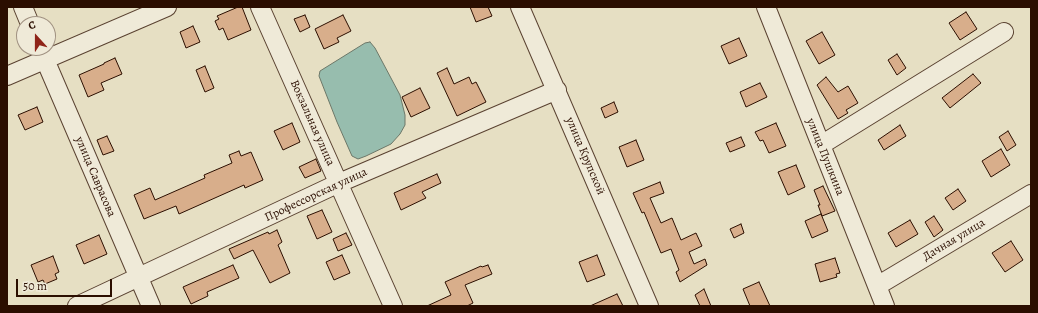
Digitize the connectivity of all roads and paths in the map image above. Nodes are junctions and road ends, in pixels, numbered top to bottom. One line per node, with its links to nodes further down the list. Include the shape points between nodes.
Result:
1 (167, 7): 6 (street)
2 (260, 7): 12 (street, Вокзальная улица)
3 (520, 7): 10 (street, улица Крупской)
4 (766, 7): 11 (street, улица Пушкина)
5 (1004, 32): 11 (street)
6 (56, 49)
7 (39, 56): 9 (street)
8 (43, 56): 14 (street, улица Саврасова)
9 (7, 76)
10 (557, 90): 12 (street, Профессорская улица); 20 (street, улица Крупской)
11 (821, 145): 15 (street, улица Пушкина)
12 (339, 183): 14 (street, Профессорская улица); 19 (street, Вокзальная улица)
13 (1031, 194): 15 (street, Дачная улица)
14 (139, 277): 17 (street, Профессорская улица); 18 (street, улица Саврасова)
15 (877, 286): 16 (street, улица Пушкина)
16 (882, 305)
17 (77, 306)
18 (151, 306)
19 (392, 306)
20 (649, 306)

